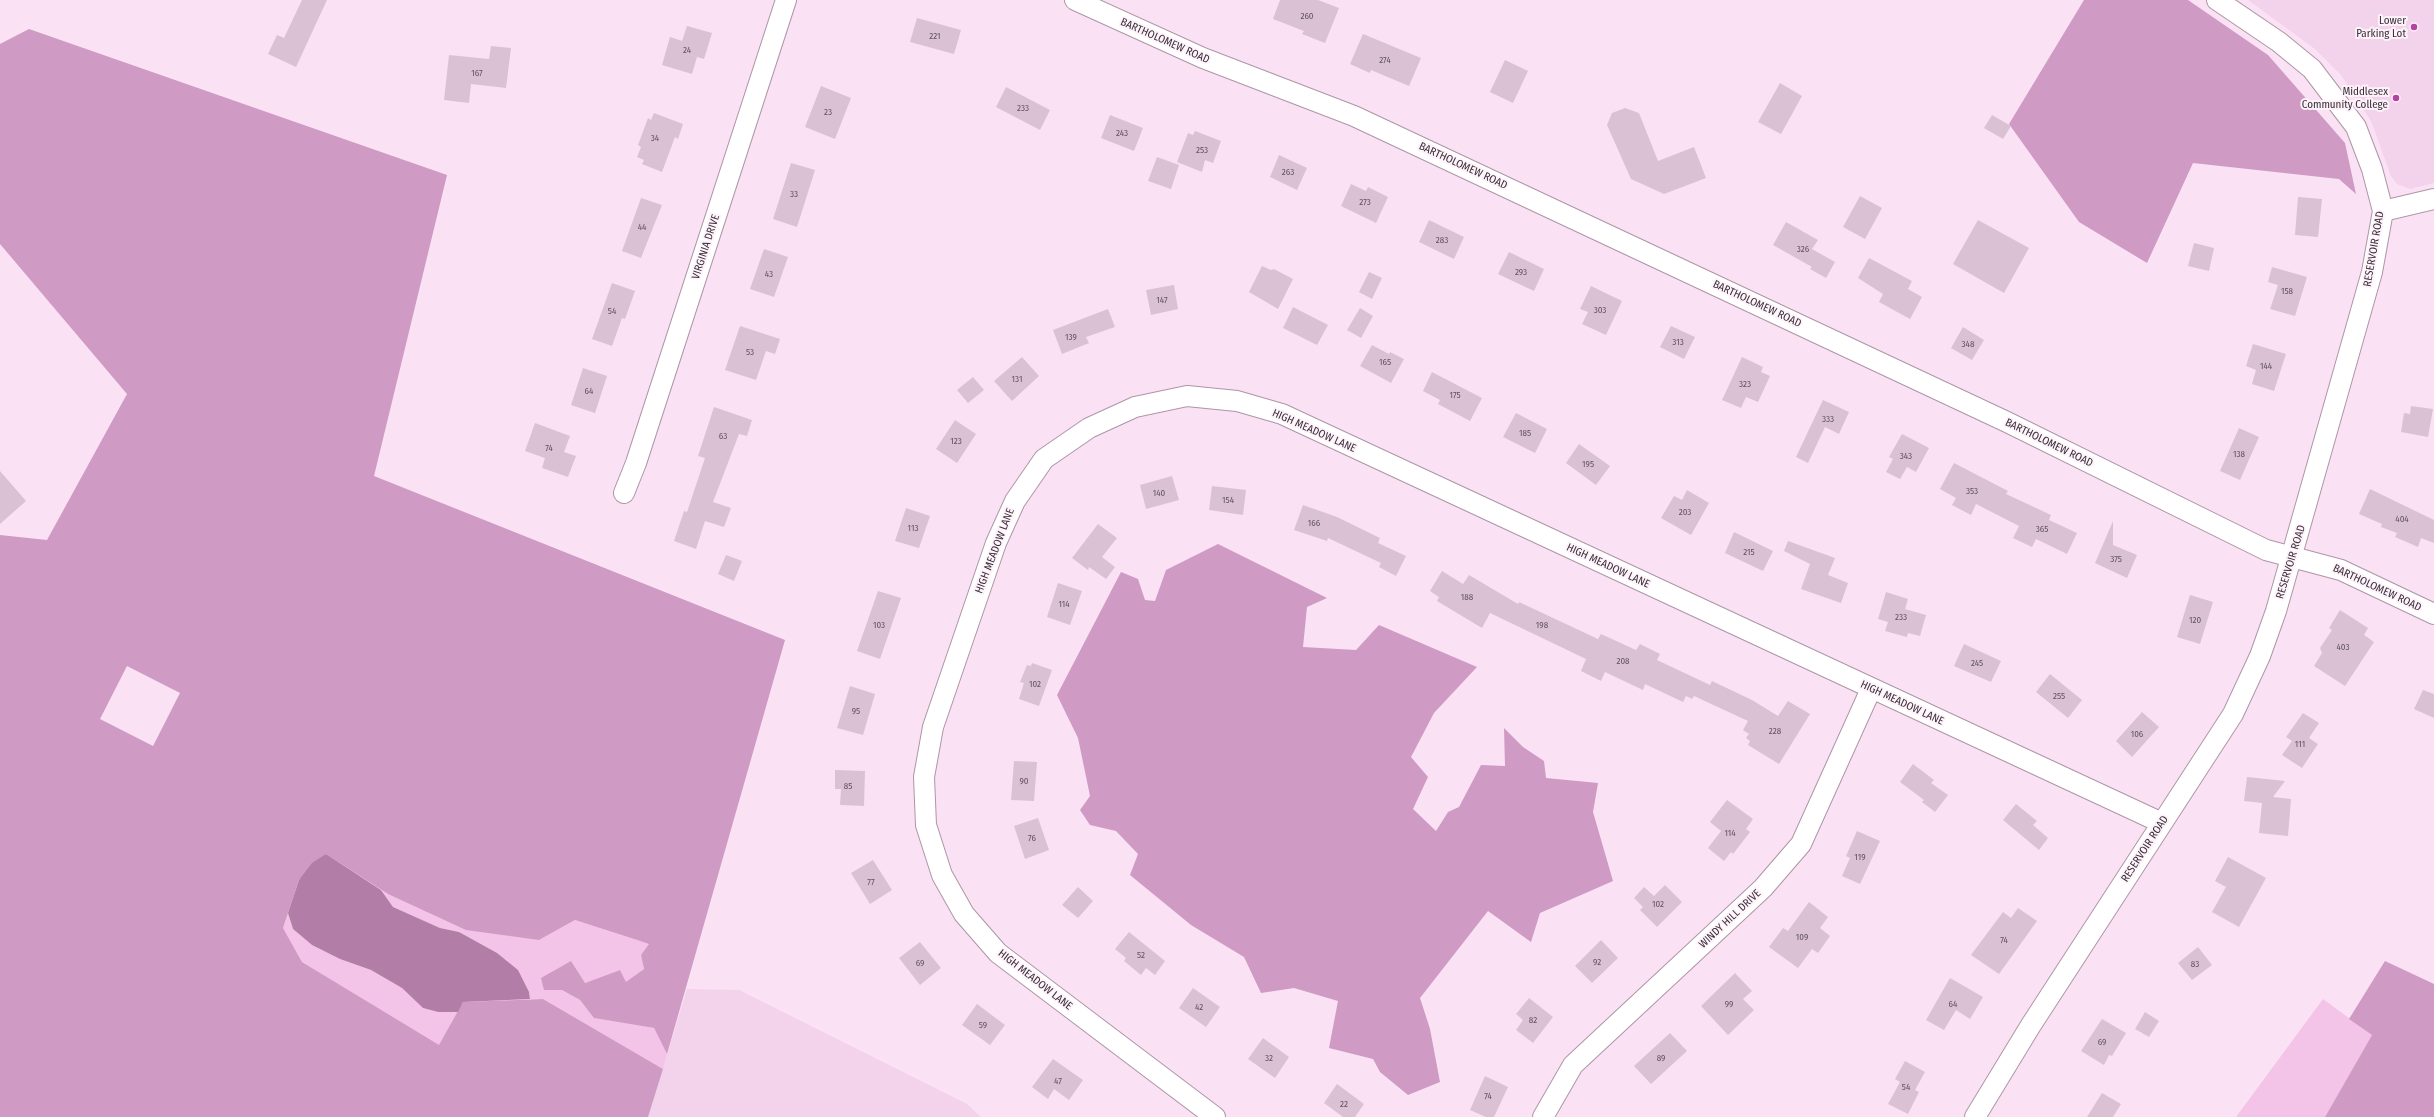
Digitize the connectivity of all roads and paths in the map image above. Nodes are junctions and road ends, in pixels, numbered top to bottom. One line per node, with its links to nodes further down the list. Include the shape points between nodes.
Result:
1 (786, 0): 6 (street, VIRGINIA DRIVE, via 636,463)
2 (1075, 0): 7 (street, BARTHOLOMEW ROAD, via 1203,58 1354,116 2000,418 2266,550)
3 (2217, 0): 5 (street, RESERVOIR ROAD, via 2296,56 2312,69 2331,92 2356,127 2372,169)
4 (2434, 199): 5 (street)
5 (2383, 211): 7 (street, RESERVOIR ROAD, via 2372,272)
6 (624, 493)
7 (2294, 556): 8 (street, BARTHOLOMEW ROAD, via 2341,570); 10 (street, RESERVOIR ROAD, via 2260,656 2233,714)
8 (2434, 614)
9 (1871, 689): 10 (street, HIGH MEADOW LANE); 11 (street, HIGH MEADOW LANE, via 1282,414 1237,401 1187,396 1135,407 1089,428 1044,459 1015,501 996,543 933,727 924,777 926,825 942,875 964,914 998,953); 12 (street, WINDY HILL DRIVE, via 1801,844 1763,888 1573,1065)
10 (2162, 823): 13 (street, RESERVOIR ROAD, via 2031,1025)
11 (1215, 1117)
12 (1543, 1117)
13 (1975, 1117)

